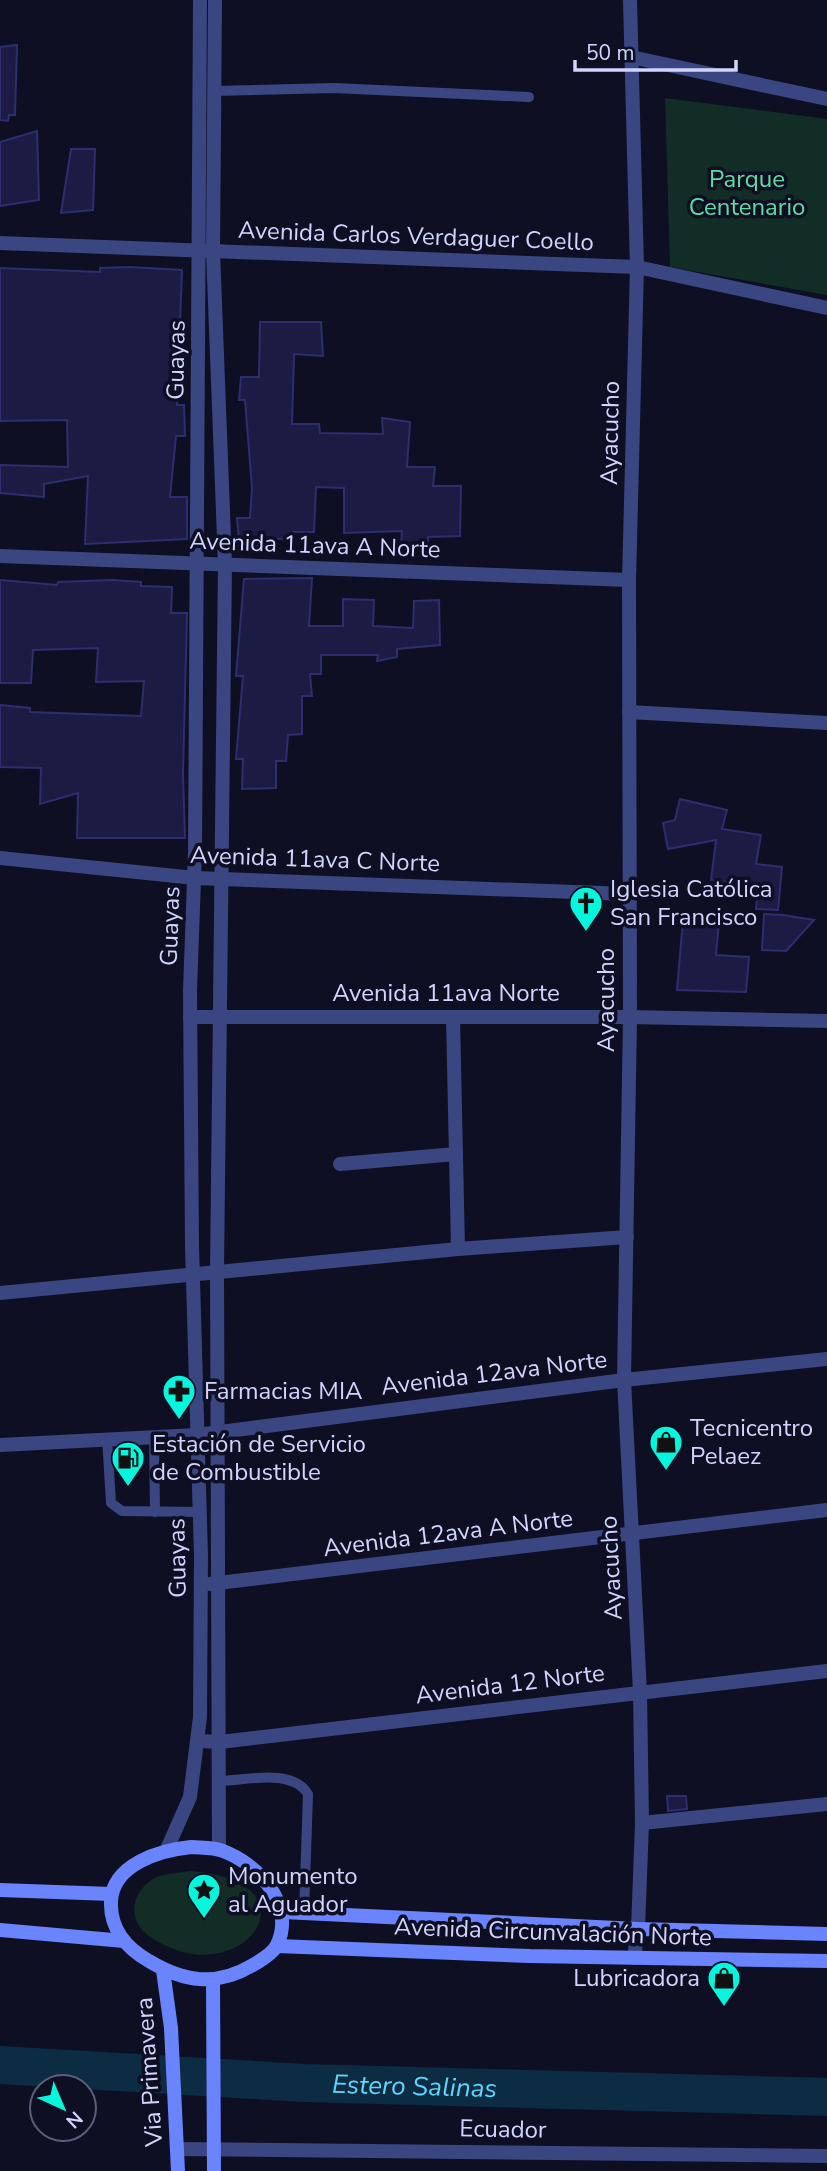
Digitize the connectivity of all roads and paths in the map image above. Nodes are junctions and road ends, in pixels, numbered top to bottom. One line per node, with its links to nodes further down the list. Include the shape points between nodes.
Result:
1 (201, 0): 9 (street, Guayas)
2 (215, 0): 5 (street, Guayas)
3 (631, 0): 4 (street, Ayacucho)
4 (631, 57): 7 (street); 10 (street, Ayacucho)
5 (213, 91): 6 (lane, via 334,88); 9 (street, Guayas)
6 (529, 97)
7 (827, 99)
8 (0, 243): 9 (street, Avenida Carlos Verdaguer Coello)
9 (206, 251): 10 (street, Avenida Carlos Verdaguer Coello); 13 (street, Guayas); 14 (street, Guayas)
10 (637, 267): 11 (street, Avenida Carlos Verdaguer Coello); 15 (street, Ayacucho)
11 (827, 308)
12 (0, 556): 13 (street, Avenida 11ava A Norte)
13 (197, 563): 14 (street, Avenida 11ava A Norte); 19 (street, Guayas)
14 (225, 564): 15 (street, Avenida 11ava A Norte); 20 (street, Guayas)
15 (629, 580): 16 (street, Ayacucho)
16 (629, 712): 17 (street); 21 (street, Ayacucho)
17 (827, 723)
18 (0, 858): 19 (street, Avenida 11ava C Norte)
19 (195, 878): 20 (street, Avenida 11ava C Norte); 23 (street, Guayas)
20 (220, 878): 21 (street, Avenida 11ava C Norte); 22 (street, Guayas)
21 (628, 894): 25 (street, Ayacucho)
22 (221, 1015): 23 (street, Avenida 11ava Norte); 24 (street, Avenida 11ava Norte); 31 (street, Guayas)
23 (190, 1017): 32 (street, Guayas)
24 (453, 1017): 25 (street, Avenida 11ava Norte); 27 (street)
25 (630, 1017): 26 (street, Avenida 11ava Norte); 29 (street, Ayacucho)
26 (827, 1021)
27 (456, 1154): 28 (street); 30 (street)
28 (340, 1164)
29 (627, 1237): 30 (street); 35 (street, Ayacucho)
30 (458, 1249): 31 (street)
31 (218, 1270): 32 (street); 36 (street, Guayas)
32 (193, 1273): 33 (street); 37 (street, Guayas)
33 (0, 1293)
34 (827, 1359): 35 (street, Avenida 12ava Norte)
35 (624, 1380): 36 (street, Avenida 12ava Norte); 44 (street, Ayacucho)
36 (220, 1431): 37 (street, Avenida 12ava Norte); 46 (street, Guayas)
37 (197, 1435): 38 (street, Avenida 12ava Norte); 43 (street, Guayas)
38 (154, 1437): 39 (street, Avenida 12ava Norte); 42 (lane)
39 (107, 1438): 40 (street, Avenida 12ava Norte); 42 (lane, via 110,1503 122,1511)
40 (0, 1445)
41 (827, 1510): 44 (street, Avenida 12ava A Norte)
42 (155, 1512): 43 (lane)
43 (199, 1512): 45 (street, Guayas)
44 (632, 1532): 46 (street, Avenida 12ava A Norte); 48 (street, Ayacucho)
45 (200, 1583): 46 (street, Avenida 12ava A Norte); 49 (street, Guayas)
46 (220, 1585): 50 (street, Guayas)
47 (827, 1671): 48 (street, Avenida 12 Norte)
48 (640, 1692): 50 (street, Avenida 12 Norte); 53 (street, Ayacucho)
49 (199, 1741): 50 (street, Avenida 12 Norte); 54 (street, Guayas, via 190,1797)
50 (220, 1742): 51 (street, Guayas)
51 (220, 1781): 55 (street, Guayas); 59 (lane, via 288,1779 301,1783 308,1794)
52 (827, 1804): 53 (street)
53 (642, 1823): 60 (street, Ayacucho)
54 (167, 1849): 55 (main road); 57 (main road, via 138,1862)
55 (219, 1849): 58 (main road, via 252,1869 274,1891)
56 (0, 1890): 57 (main road)
57 (111, 1894): 63 (main road, via 110,1920)
58 (283, 1912): 59 (main road, Avenida Circunvalación Norte); 64 (main road)
59 (304, 1913): 60 (main road, Avenida Circunvalación Norte)
60 (638, 1929): 62 (main road, Avenida Circunvalación Norte); 65 (street, Ayacucho)
61 (0, 1930): 63 (main road)
62 (827, 1934)
63 (124, 1941): 67 (main road)
64 (277, 1946): 65 (main road, Avenida Circunvalación Norte); 68 (main road, via 234,1976)
65 (634, 1958): 66 (main road, Avenida Circunvalación Norte)
66 (827, 1961)
67 (163, 1970): 68 (main road); 70 (main road, Via Primavera)
68 (213, 1981): 69 (main road)
69 (214, 2147): 70 (street, Ecuador); 71 (street, Ecuador); 73 (main road)
70 (178, 2149): 72 (main road, Via Primavera)
71 (827, 2157)
72 (178, 2171)
73 (214, 2171)

